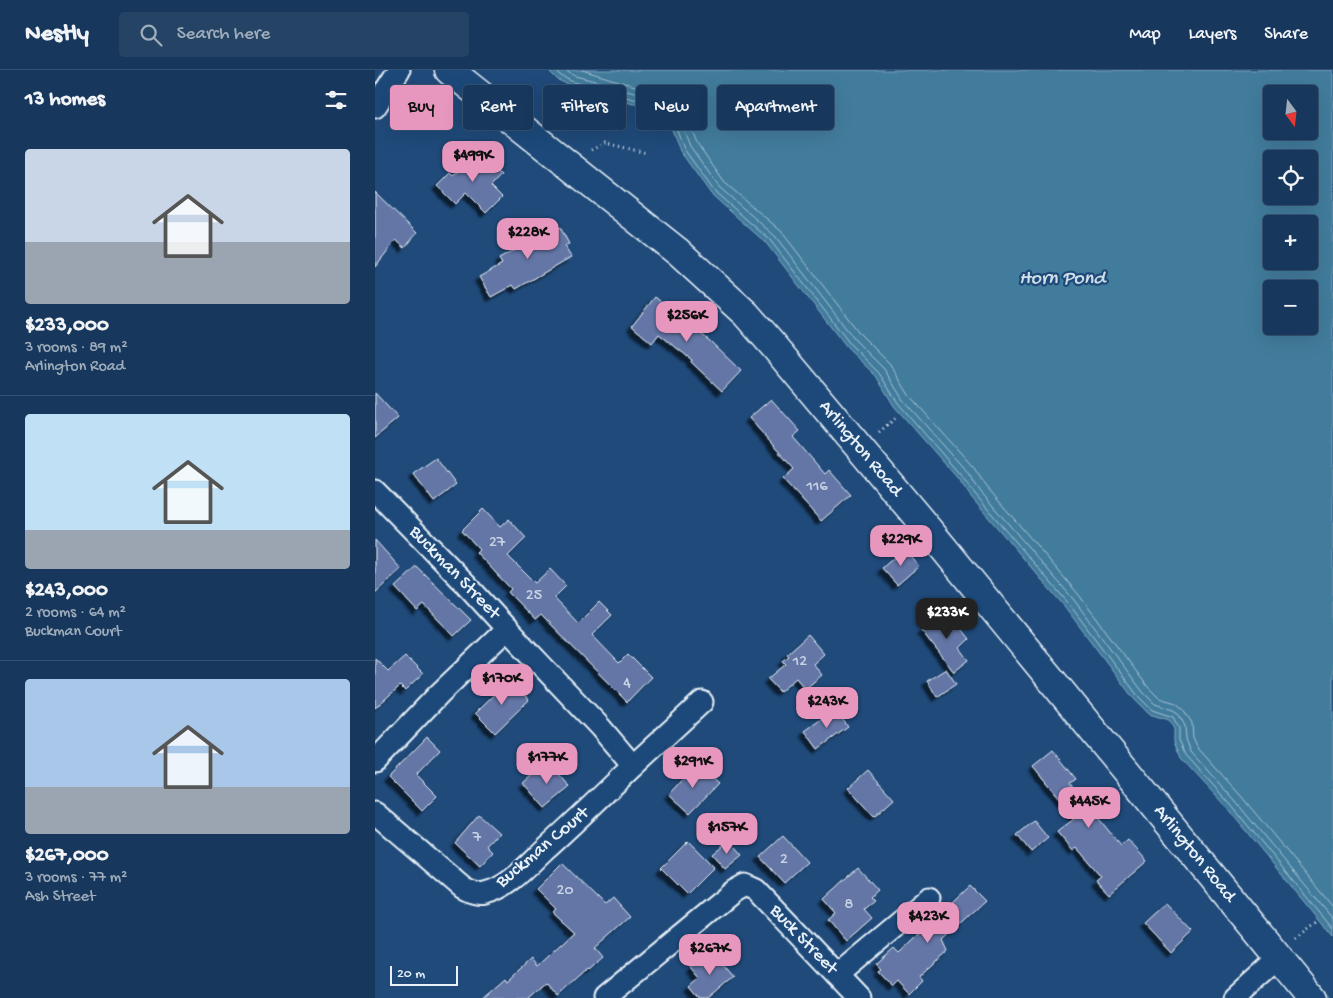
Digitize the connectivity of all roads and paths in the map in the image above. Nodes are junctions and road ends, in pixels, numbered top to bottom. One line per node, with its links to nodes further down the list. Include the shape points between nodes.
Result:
1 (399, 70): 3 (street)
2 (449, 70): 16 (street, Arlington Road, via 678,252 746,314)
3 (375, 107)
4 (591, 150): 5 (path, via 605,143)
5 (647, 154)
6 (897, 417): 7 (path)
7 (878, 432)
8 (375, 491): 9 (street, Buckman Street)
9 (507, 629): 11 (street, Buckman Street); 12 (street)
10 (703, 702): 12 (street, Buckman Court)
11 (375, 761)
12 (633, 766): 13 (street, Buckman Court, via 521,871 501,887 484,893 473,893 463,888)
13 (375, 813)
14 (929, 898): 17 (street)
15 (1317, 922): 16 (path)
16 (1287, 948): 20 (street); 21 (street, Arlington Road)
17 (837, 975): 18 (street, Buck Street, via 756,890 745,886 734,891); 19 (street, Buck Street)
18 (604, 998)
19 (859, 998)
20 (1235, 998)
21 (1312, 998)

